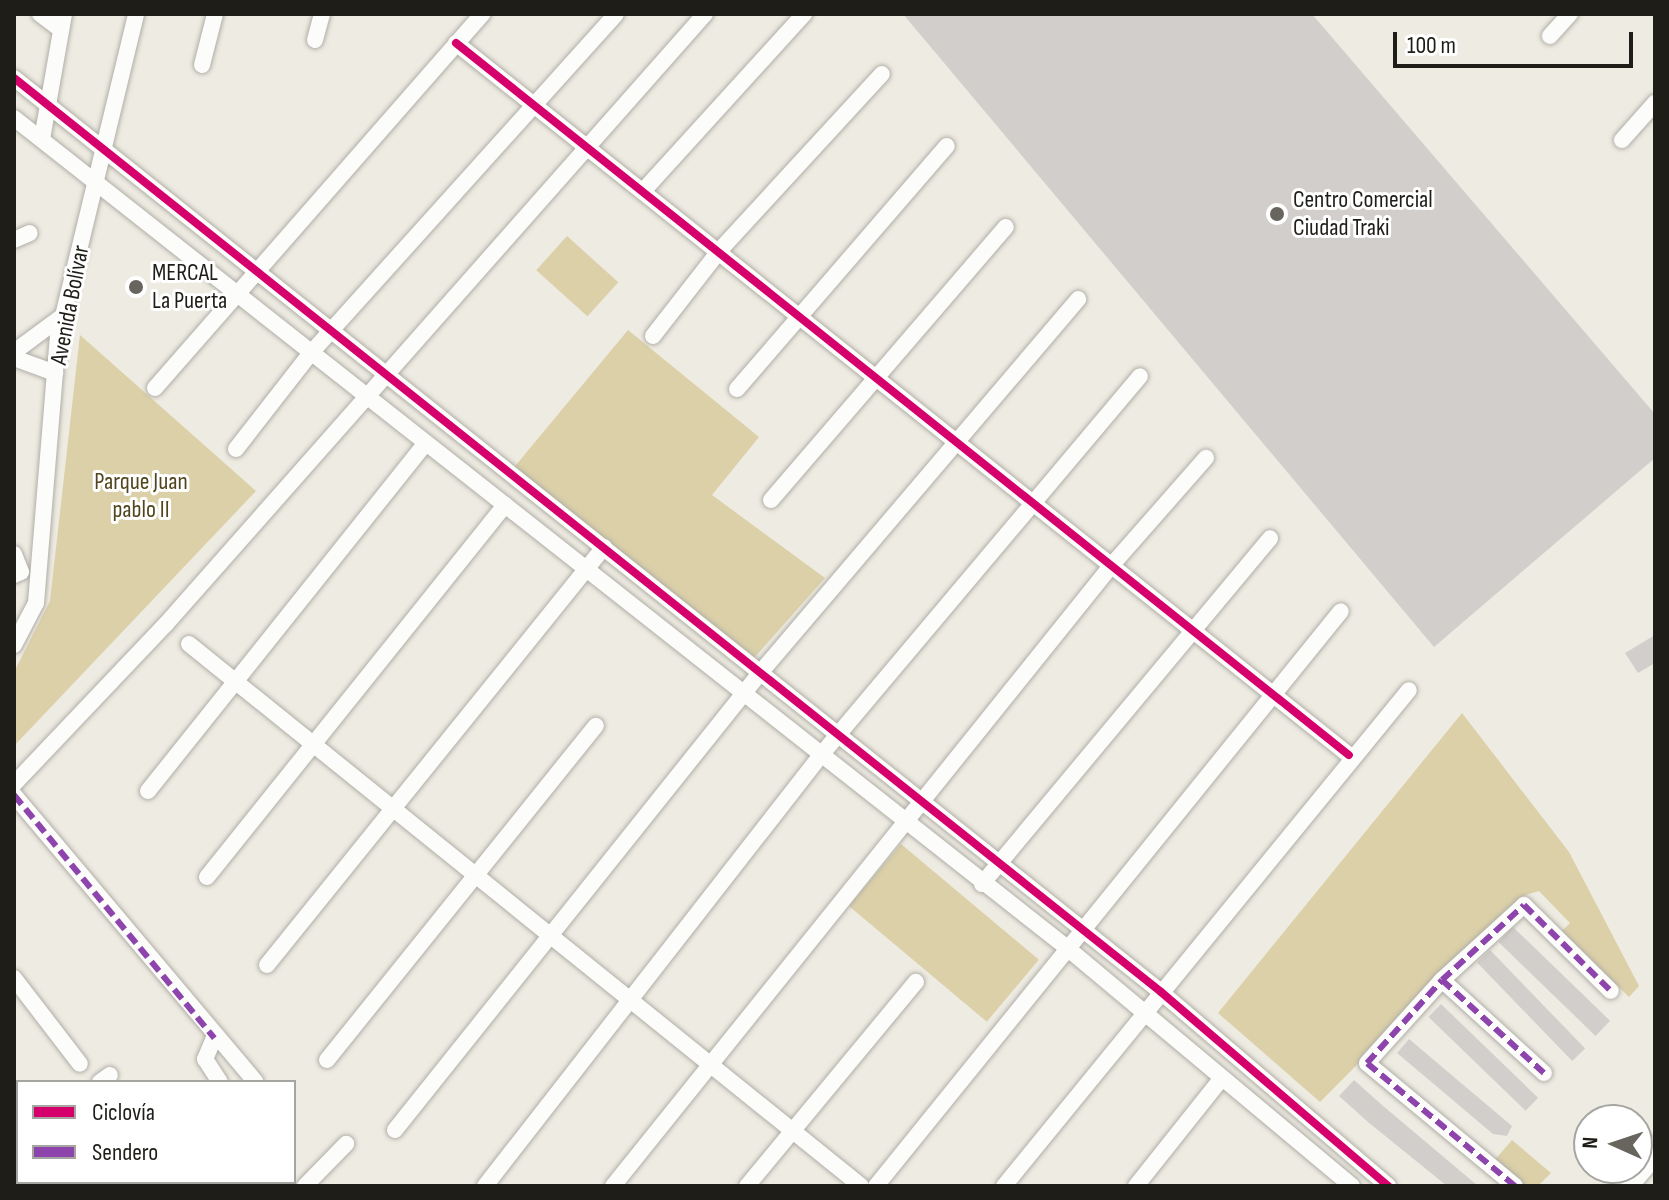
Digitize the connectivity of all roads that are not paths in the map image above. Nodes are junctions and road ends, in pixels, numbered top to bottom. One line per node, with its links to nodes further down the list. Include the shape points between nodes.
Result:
1 (40, 14): 10 (street)
2 (136, 14): 25 (street, Avenida Bolívar)
3 (215, 14): 14 (street)
4 (322, 14): 12 (street)
5 (482, 14): 13 (street)
6 (616, 14): 18 (street)
7 (705, 14): 23 (street)
8 (804, 14): 27 (street)
9 (1570, 14): 11 (street)
10 (62, 22): 19 (street)
11 (1550, 36)
12 (315, 40)
13 (456, 43): 18 (street); 32 (street)
14 (202, 65)
15 (882, 74): 31 (street)
16 (14, 78): 19 (street)
17 (1655, 103): 22 (street)
18 (535, 104): 23 (street); 37 (street)
19 (50, 106): 21 (street); 25 (street)
20 (14, 118): 21 (street)
21 (42, 139): 26 (street)
22 (1622, 140)
23 (588, 146): 27 (street); 43 (street)
24 (947, 146): 35 (street)
25 (105, 148): 26 (street, Avenida Bolívar); 32 (street)
26 (97, 182): 33 (street); 36 (street, Avenida Bolívar)
27 (644, 190): 31 (street)
28 (1006, 227): 42 (street)
29 (30, 233): 30 (street)
30 (14, 240)
31 (720, 250): 35 (street); 38 (street)
32 (253, 272): 33 (street); 37 (street)
33 (234, 292): 39 (street); 45 (street)
34 (1078, 299): 48 (street)
35 (796, 312): 42 (street); 46 (street)
36 (64, 315): 40 (street); 41 (street, Avenida Bolívar)
37 (330, 332): 39 (street); 43 (street)
38 (653, 336)
39 (310, 354): 47 (street); 50 (street)
40 (14, 355): 41 (street)
41 (55, 373): 64 (street, Avenida Bolívar, via 36,603)
42 (875, 375): 48 (street); 52 (street)
43 (385, 376): 47 (street); 56 (street)
44 (1140, 376): 53 (street)
45 (155, 388)
46 (737, 389)
47 (366, 398): 49 (street); 75 (street)
48 (955, 439): 53 (street); 65 (street)
49 (424, 445): 54 (street); 66 (street)
50 (236, 449)
51 (1206, 458): 58 (street)
52 (771, 500)
53 (1031, 500): 58 (street); 71 (street)
54 (505, 505): 59 (street); 72 (street)
55 (1270, 538): 62 (street)
56 (604, 547): 59 (street); 65 (street)
57 (14, 554): 60 (street, via 21,572)
58 (1111, 566): 62 (street); 78 (street)
59 (585, 570): 69 (street); 79 (street)
60 (14, 575)
61 (1341, 611): 67 (street)
62 (1189, 630): 67 (street); 81 (street)
63 (189, 644): 66 (street)
64 (14, 645)
65 (760, 673): 69 (street); 71 (street)
66 (235, 682): 72 (street); 76 (street)
67 (1274, 690): 74 (street); 85 (street)
68 (1409, 690): 74 (street)
69 (746, 694): 73 (street); 86 (street)
70 (596, 726): 82 (street)
71 (839, 737): 73 (street); 78 (street)
72 (312, 744): 79 (street); 83 (street)
73 (821, 755): 80 (street); 94 (street)
74 (1349, 755): 93 (street)
75 (14, 784)
76 (148, 791)
77 (14, 795): 96 (street)
78 (922, 802): 80 (street); 81 (street)
79 (393, 809): 82 (street); 88 (street)
80 (906, 823): 84 (street); 98 (street)
81 (1002, 864): 84 (street); 85 (street)
82 (474, 876): 86 (street); 97 (street)
83 (207, 877)
84 (982, 884): 87 (street)
85 (1079, 928): 87 (street); 93 (street)
86 (551, 934): 94 (street); 105 (street)
87 (1066, 947): 95 (street); 113 (street)
88 (267, 965)
89 (14, 978): 99 (street)
90 (1442, 980): 92 (street, via 1524,905); 100 (street); 118 (street, via 1367,1063)
91 (916, 982): 104 (street)
92 (1611, 991)
93 (1161, 992): 95 (street); 117 (street)
94 (631, 999): 98 (street); 109 (street)
95 (1140, 1012): 101 (street); 114 (street)
96 (214, 1038): 102 (street, via 205,1059); 103 (street)
97 (327, 1060)
98 (711, 1062): 104 (street); 110 (street)
99 (80, 1064)
100 (1544, 1073)
101 (1221, 1079): 115 (street); 116 (street)
102 (219, 1080)
103 (254, 1080)
104 (793, 1128): 111 (street); 112 (street)
105 (395, 1130)
106 (346, 1144): 108 (street)
107 (1655, 1150): 119 (highway)
108 (305, 1186)
109 (485, 1186)
110 (613, 1186)
111 (747, 1186)
112 (861, 1186)
113 (876, 1186)
114 (1004, 1186)
115 (1136, 1186)
116 (1352, 1186)
117 (1388, 1186)
118 (1515, 1186)
119 (1624, 1186)

